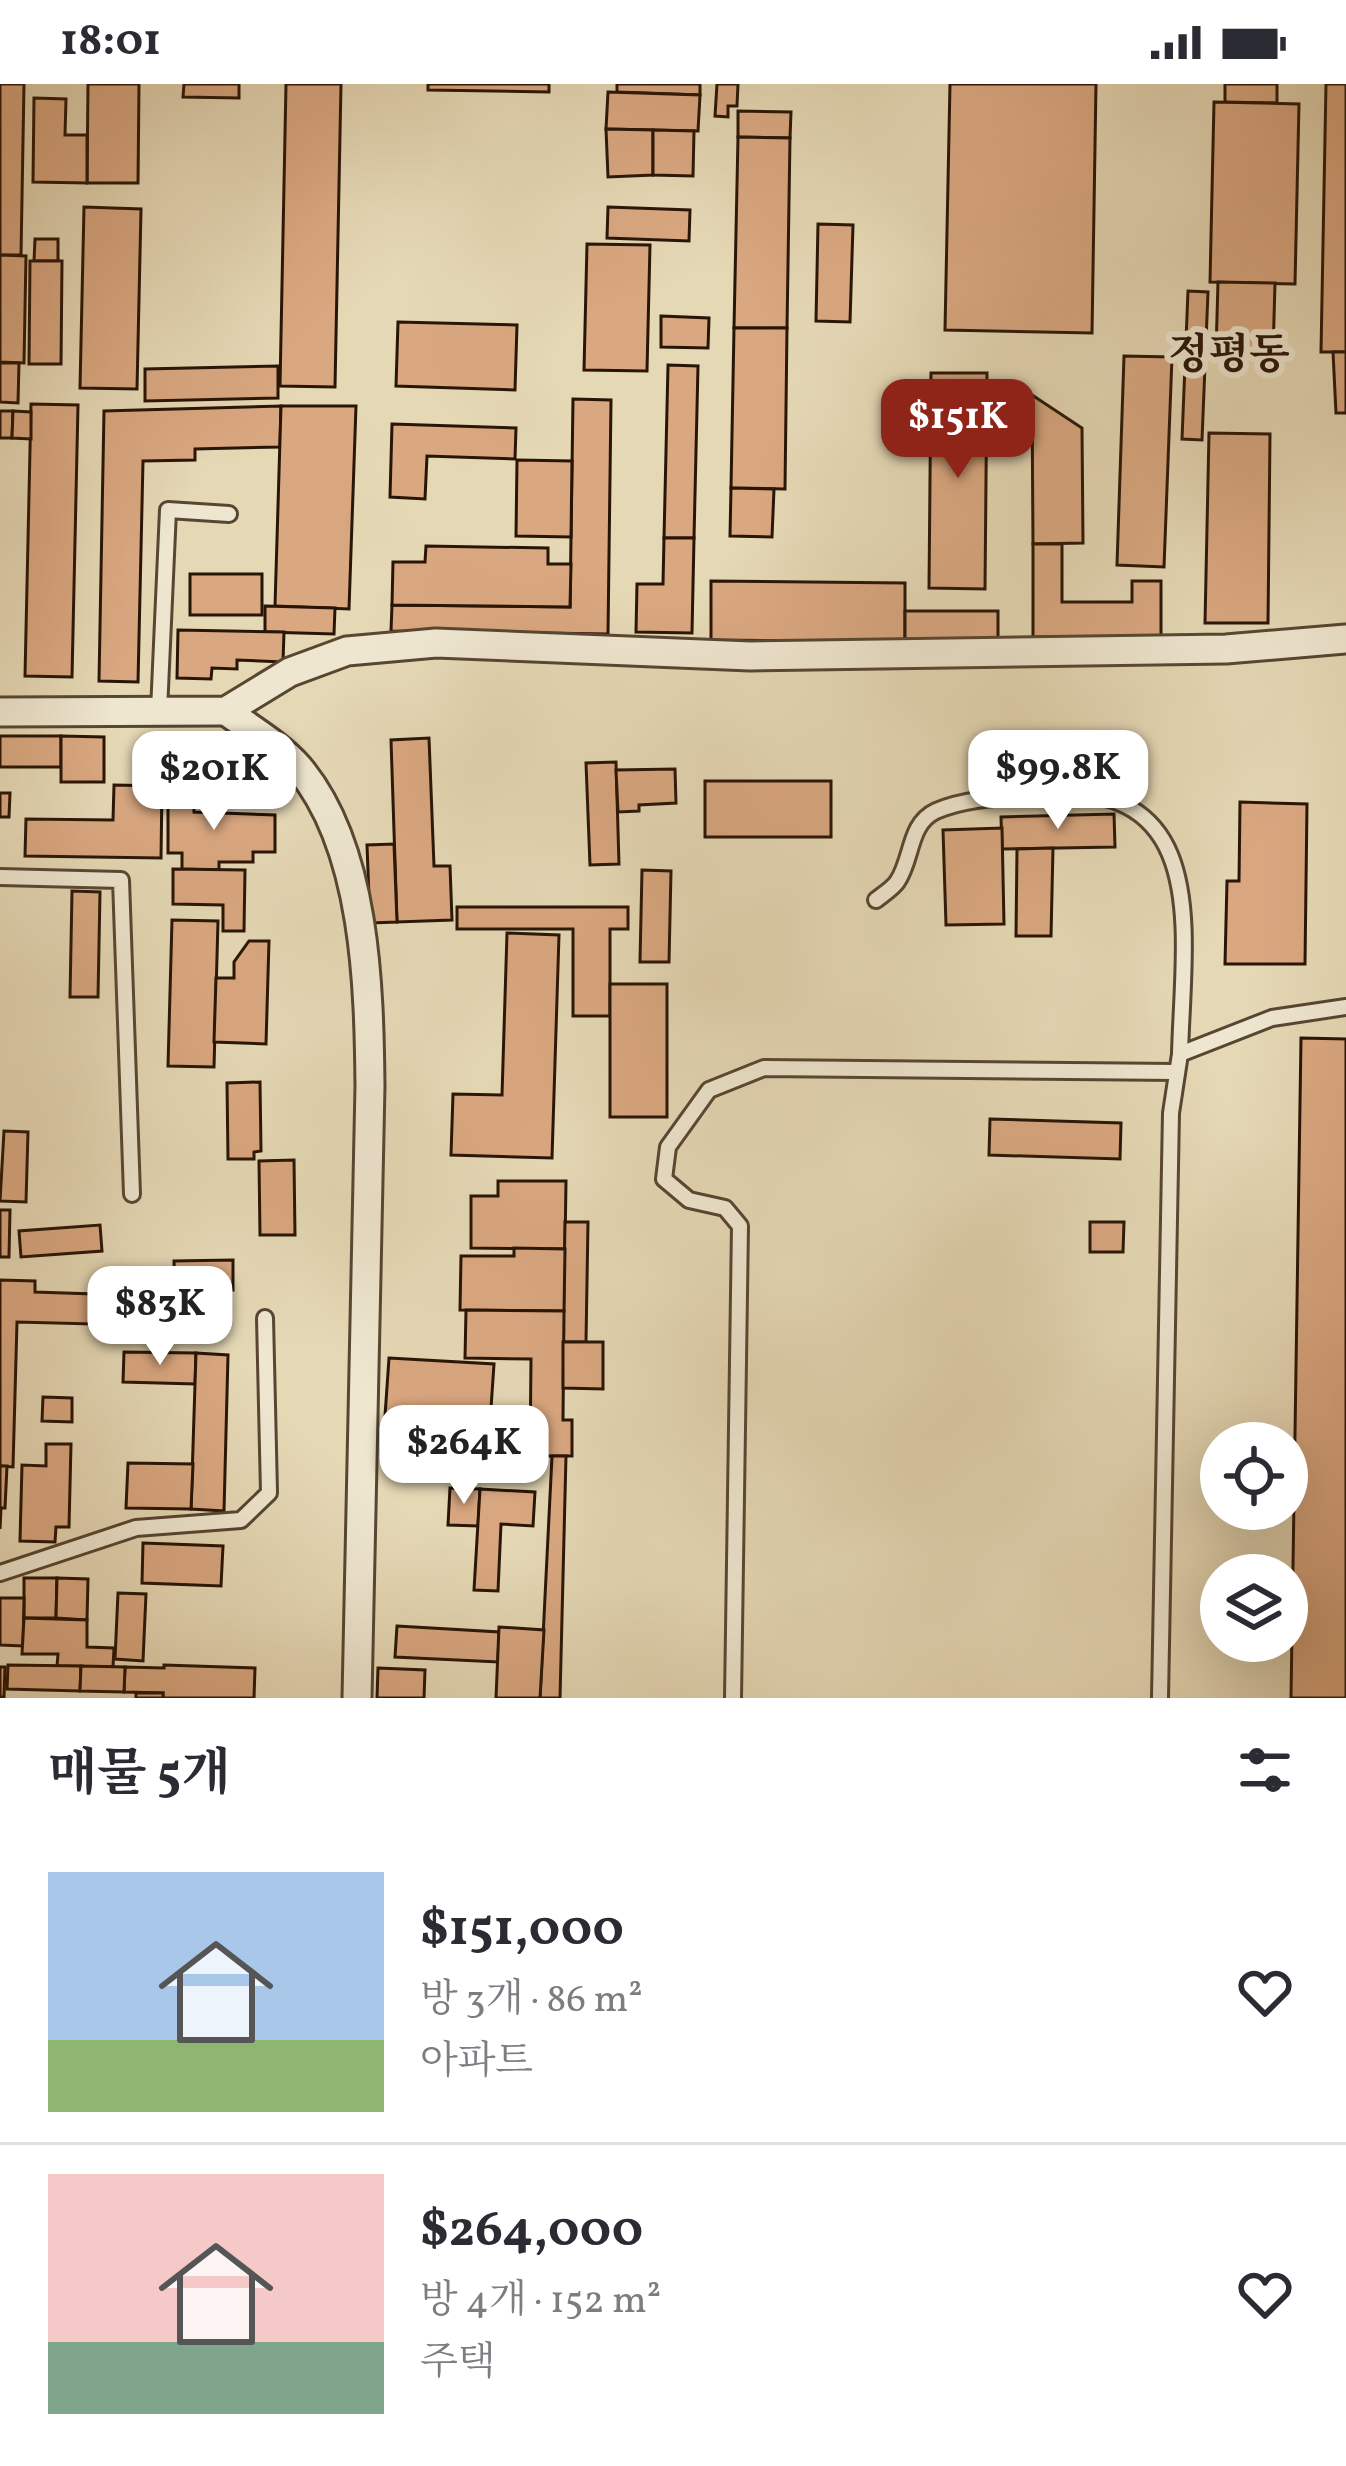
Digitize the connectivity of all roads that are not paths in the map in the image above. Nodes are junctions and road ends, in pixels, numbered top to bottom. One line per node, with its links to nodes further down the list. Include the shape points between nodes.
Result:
1 (229, 514): 3 (lane, via 167,510)
2 (1346, 639): 4 (street, via 1226,649 750,656 436,644 347,651 290,672)
3 (159, 711): 4 (street); 5 (street)
4 (226, 711): 14 (street, via 298,766 334,825 369,990)
5 (0, 712)
6 (0, 877): 11 (lane, via 121,880)
7 (876, 900): 9 (lane, via 898,881 919,825 935,811 1062,792 1140,810 1170,849 1184,910)
8 (1346, 1007): 9 (lane, via 1272,1018)
9 (1180, 1054): 10 (lane)
10 (1177, 1072): 15 (lane, via 764,1068 709,1090 668,1147 664,1179 688,1199 725,1208 740,1226); 16 (lane)
11 (132, 1194)
12 (265, 1318): 13 (lane, via 268,1493 241,1520 136,1528)
13 (0, 1573)
14 (357, 1698)
15 (733, 1698)
16 (1160, 1698)

